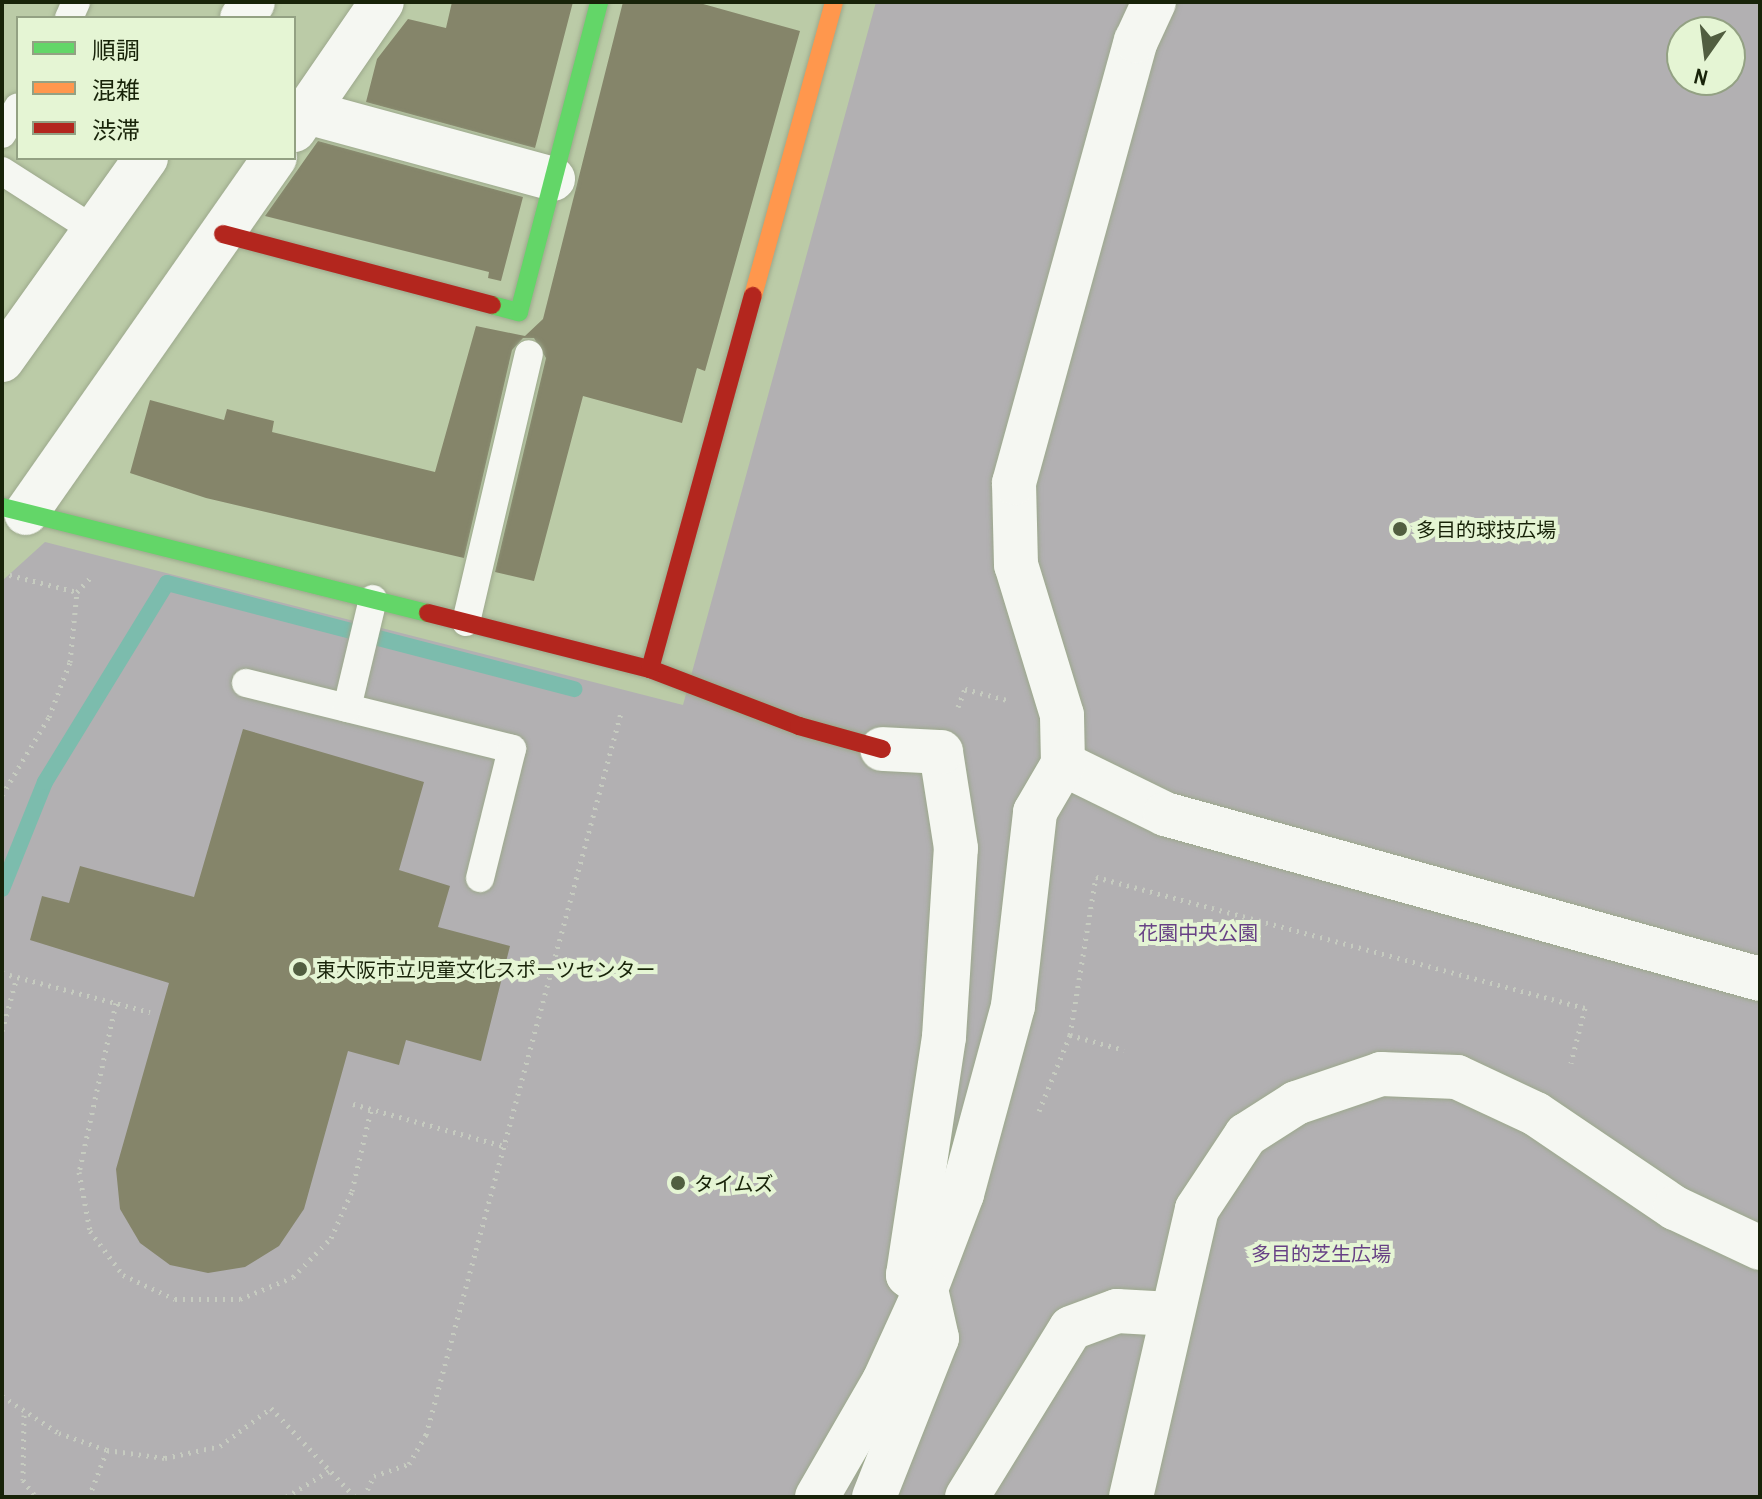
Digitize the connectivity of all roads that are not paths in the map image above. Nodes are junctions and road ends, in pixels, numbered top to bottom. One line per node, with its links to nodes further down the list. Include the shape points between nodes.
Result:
1 (382, 2): 6 (street)
2 (599, 2): 11 (street)
3 (834, 2): 19 (street)
4 (1154, 2): 23 (street, via 1136,41 1014,483 1016,565 1062,715)
5 (16, 110): 7 (lane)
6 (300, 121): 11 (street)
7 (2, 134)
8 (145, 160): 12 (street)
9 (274, 160): 13 (street)
10 (2, 171): 12 (lane)
11 (553, 179): 13 (street, via 519,312)
12 (96, 231): 15 (street)
13 (223, 234): 16 (street)
14 (529, 354): 18 (lane)
15 (2, 360)
16 (14, 510): 17 (street)
17 (371, 609): 18 (street); 21 (lane)
18 (466, 622): 19 (street)
19 (650, 669): 22 (street, via 799,726)
20 (246, 683): 21 (lane)
21 (347, 708): 24 (lane, via 512,749)
22 (882, 749): 27 (street, via 941,752 956,848 944,1037 908,1275)
23 (1063, 764): 25 (street, via 1165,814); 27 (street, via 1035,812 1013,1006 962,1194)
24 (480, 878)
25 (1760, 979)
26 (1760, 1248): 28 (street, via 1675,1208 1536,1114 1471,1083 1381,1074 1296,1103 1246,1135 1197,1209)
27 (926, 1289): 29 (street, via 884,1381); 30 (street, via 937,1338)
28 (1171, 1314): 31 (street, via 1117,1311 1071,1328); 32 (street)
29 (817, 1497)
30 (874, 1497)
31 (967, 1497)
32 (1131, 1497)

